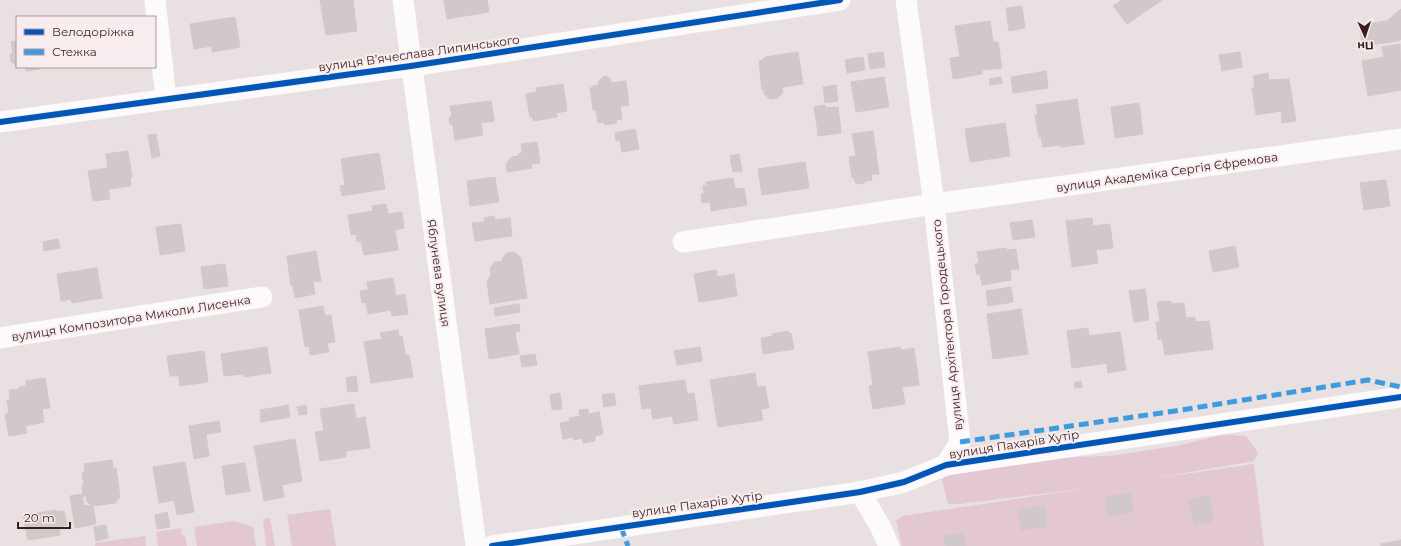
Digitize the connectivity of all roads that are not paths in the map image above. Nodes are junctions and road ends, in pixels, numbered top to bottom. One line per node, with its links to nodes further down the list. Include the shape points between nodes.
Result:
1 (155, 0): 6 (street)
2 (403, 0): 5 (street, Яблунева вулиця)
3 (840, 0): 5 (street, вулиця Вʼячеслава Липинського)
4 (906, 0): 9 (street, вулиця Архітектора Городецького)
5 (411, 66): 6 (street, вулиця Вʼячеслава Липинського); 16 (street, Яблунева вулиця)
6 (166, 99): 7 (street, вулиця Вʼячеслава Липинського)
7 (0, 122)
8 (1401, 139): 9 (street, вулиця Академіка Сергія Єфремова)
9 (934, 204): 10 (street, вулиця Архітектора Городецького); 14 (street, вулиця Архітектора Городецького, via 960,442)
10 (683, 242)
11 (262, 297): 12 (street, вулиця Композитора Миколи Лисенка)
12 (0, 338)
13 (1401, 397): 14 (street, вулиця Пахарів Хутір)
14 (946, 465): 15 (street, вулиця Пахарів Хутір, via 904,482)
15 (860, 492): 17 (street, вулиця Пахарів Хутір); 18 (street)
16 (476, 546)
17 (492, 546)
18 (889, 546)

